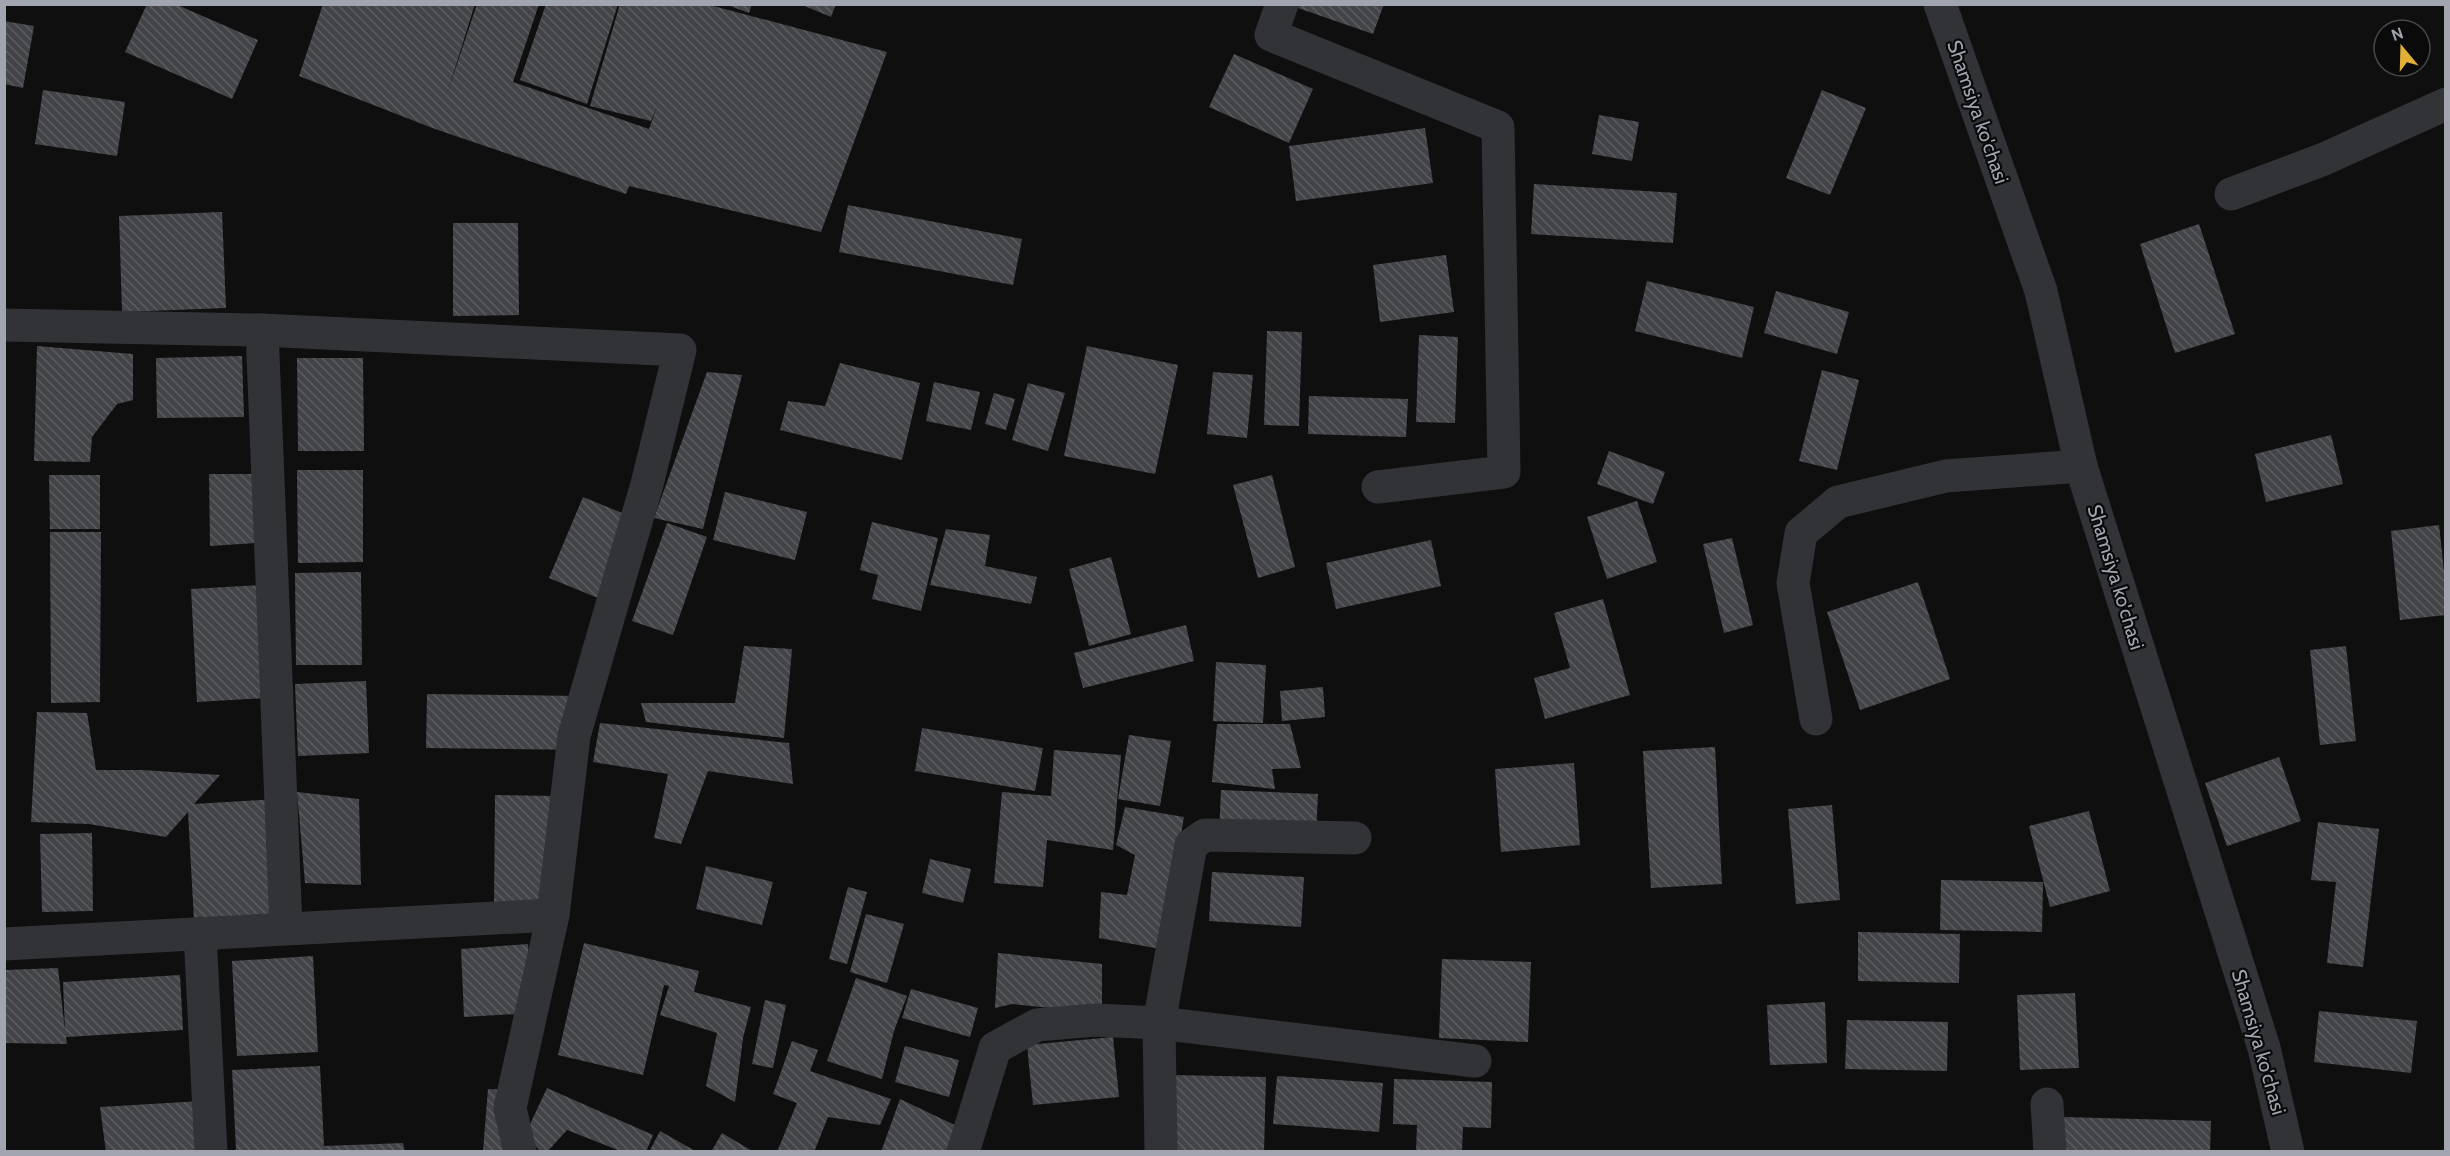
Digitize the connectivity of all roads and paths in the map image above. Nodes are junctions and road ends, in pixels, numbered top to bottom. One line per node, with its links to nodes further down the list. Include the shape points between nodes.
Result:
1 (1282, 4): 8 (street, via 1271,35 1498,127 1504,472)
2 (1941, 4): 7 (street, Shamsiya ko'chasi, via 2042,291)
3 (2445, 104): 4 (street, via 2324,159)
4 (2231, 195)
5 (4, 325): 6 (street)
6 (262, 330): 11 (street, via 680,350 647,484 574,736); 12 (street)
7 (2081, 466): 9 (street, via 1946,476 1838,502 1801,533 1793,583); 23 (street, Shamsiya ko'chasi, via 2264,1048)
8 (1378, 487)
9 (1815, 719)
10 (1355, 838): 15 (street, via 1206,835 1197,839 1191,845)
11 (553, 915): 12 (street); 19 (street, via 510,1108)
12 (286, 928): 13 (street)
13 (200, 933): 14 (street); 18 (street)
14 (4, 944)
15 (1159, 1023): 16 (street); 20 (street, via 1095,1020 1037,1025 995,1048); 21 (street)
16 (1475, 1061)
17 (2047, 1104): 22 (street)
18 (211, 1152)
19 (520, 1152)
20 (963, 1152)
21 (1161, 1152)
22 (2050, 1152)
23 (2288, 1152)

